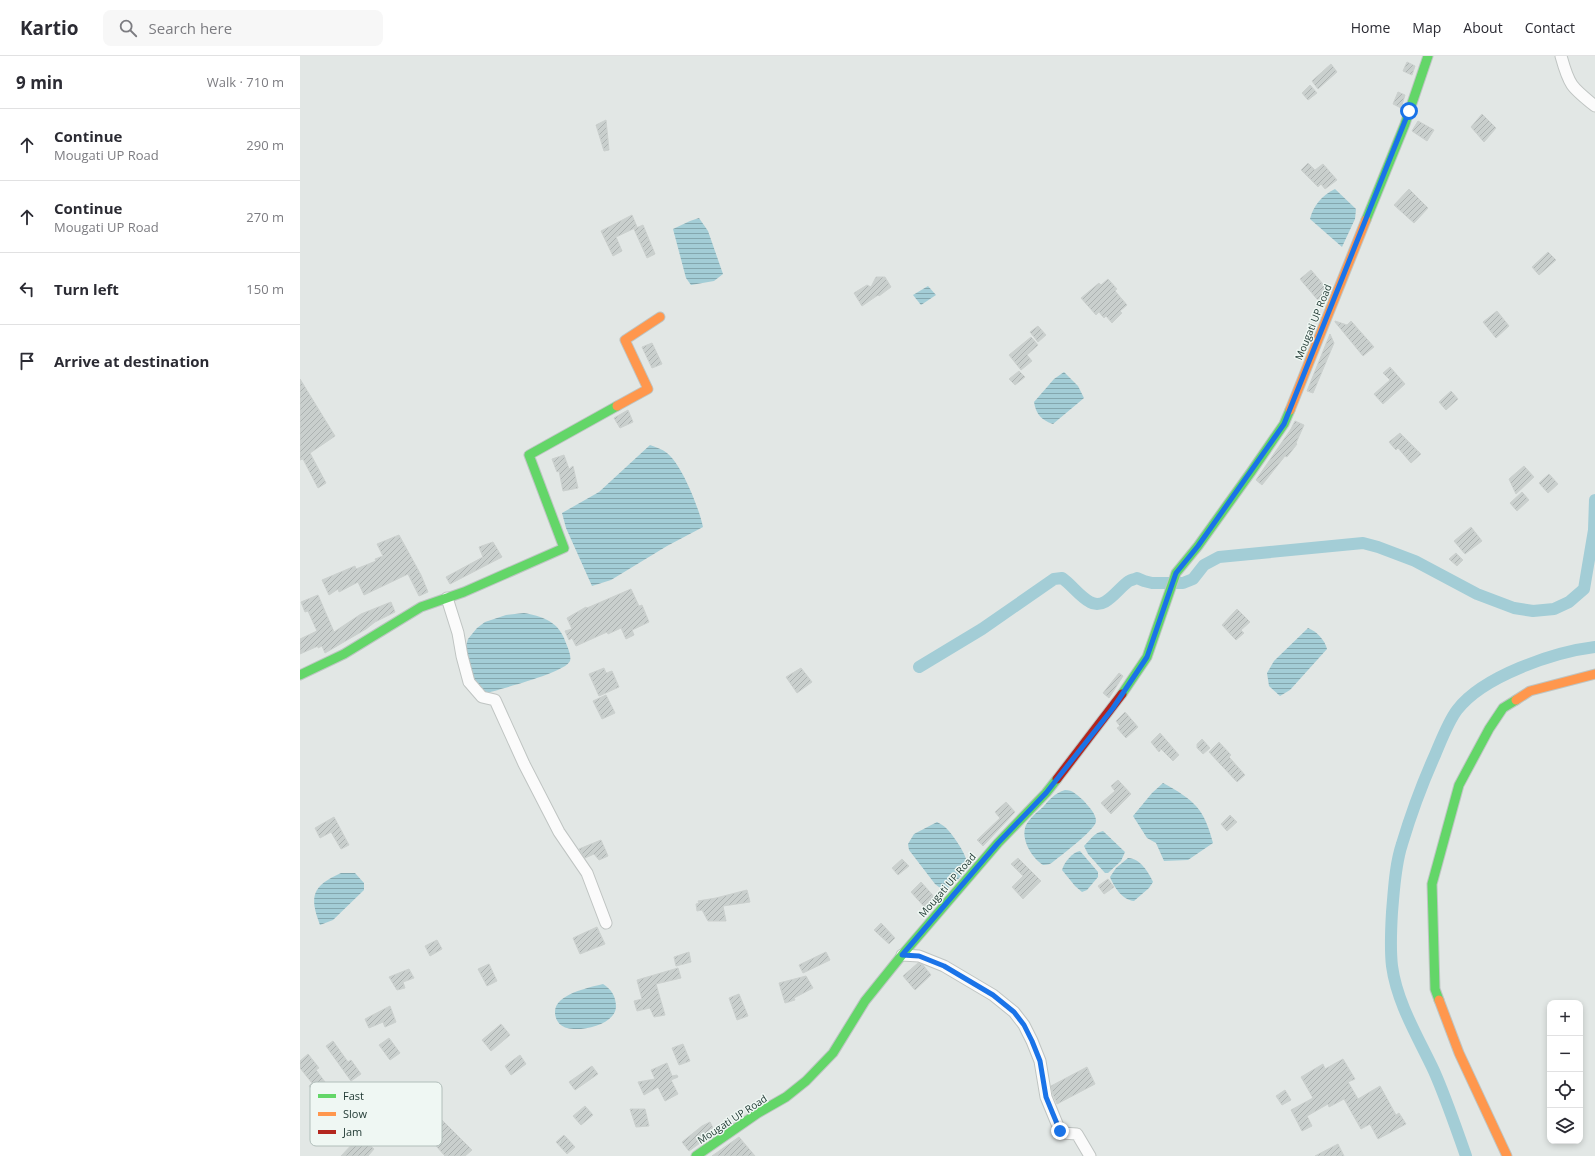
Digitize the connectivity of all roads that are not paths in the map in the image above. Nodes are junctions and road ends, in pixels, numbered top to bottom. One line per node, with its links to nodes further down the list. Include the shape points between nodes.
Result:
1 (1428, 56): 9 (street, Mougati UP Road, via 1405,124 1284,424 1176,573 1147,657 1113,708 1046,793 998,843)
2 (1561, 56): 3 (street, via 1569,82)
3 (1595, 106)
4 (660, 317): 5 (street, via 625,340 648,389 529,455 564,548)
5 (447, 598): 7 (street, via 421,607 344,654); 8 (street, via 469,682 482,697 495,700 559,832 587,873)
6 (1595, 674): 12 (street, via 1530,691 1503,708 1459,785 1432,884 1435,989 1459,1053)
7 (300, 675)
8 (606, 923)
9 (902, 955): 10 (street, Mougati UP Road, via 866,1000 833,1053 806,1081); 11 (street, via 919,956 944,966 993,995 1014,1012 1024,1025 1040,1061 1046,1097 1060,1131 1077,1134)
10 (696, 1156)
11 (1090, 1156)
12 (1507, 1156)

